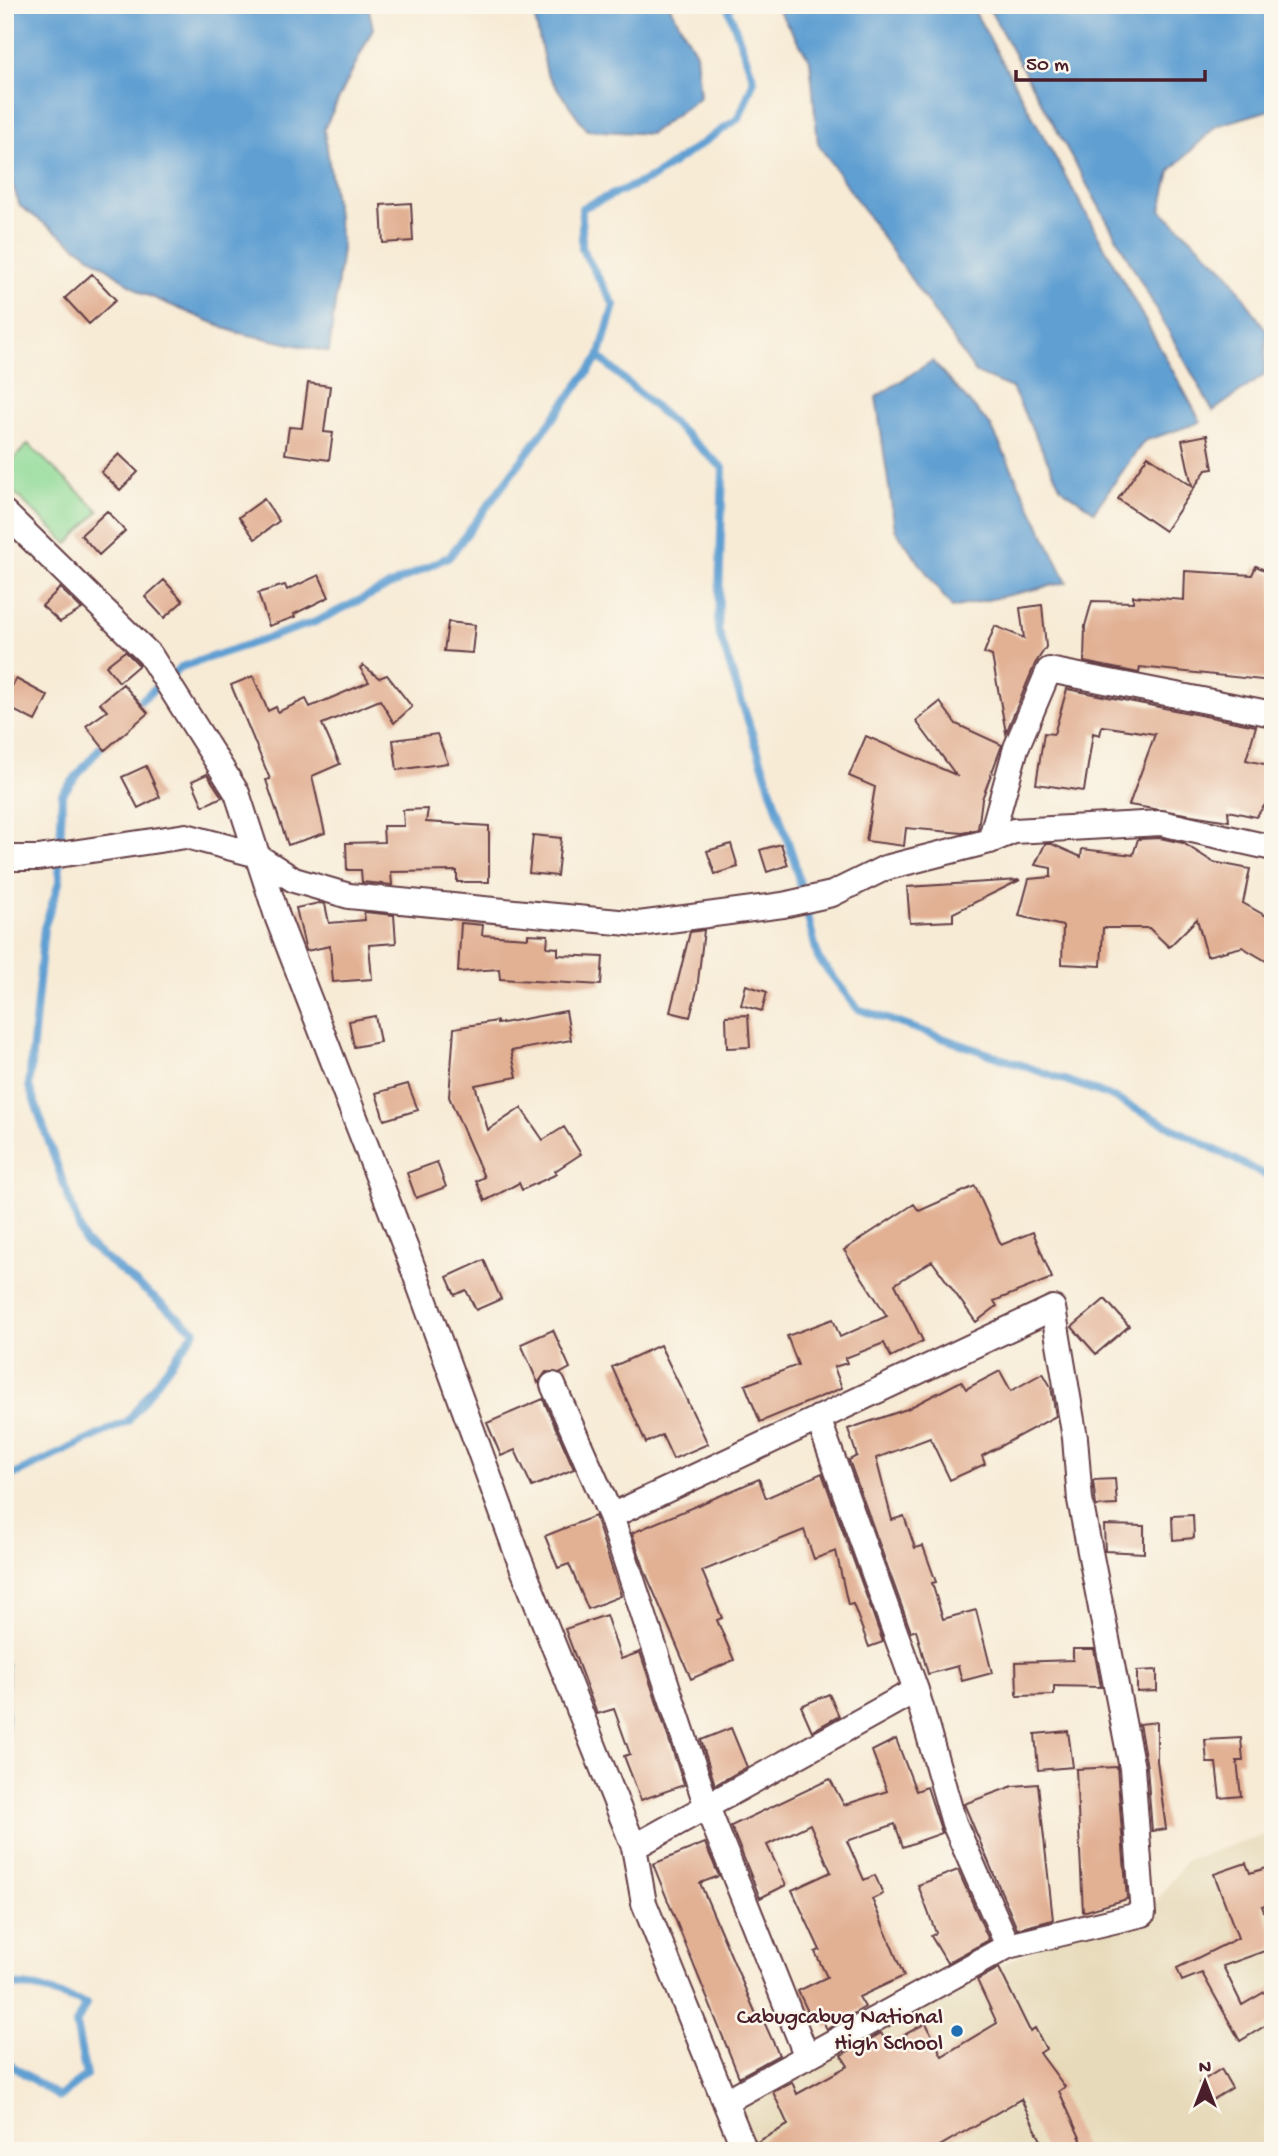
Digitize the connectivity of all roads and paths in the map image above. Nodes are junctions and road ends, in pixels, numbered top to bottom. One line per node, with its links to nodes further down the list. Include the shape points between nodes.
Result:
1 (5, 513): 5 (street, via 150,655 237,793)
2 (1273, 714): 3 (street, via 1049,670 1016,748)
3 (990, 841): 4 (street, via 1014,831 1161,822); 5 (street, via 885,868 832,894 639,924 349,896 294,880)
4 (1271, 842)
5 (254, 854): 6 (street, via 186,836); 12 (street, via 407,1249 519,1559)
6 (5, 859)
7 (553, 1385): 9 (street)
8 (818, 1418): 9 (street); 10 (street); 13 (street, via 1053,1308 1075,1438 1080,1500 1132,1768 1143,1914)
9 (611, 1516): 11 (street)
10 (916, 1690): 11 (street); 13 (street, via 954,1823)
11 (707, 1807): 12 (street); 14 (street)
12 (634, 1847): 15 (street, via 644,1903)
13 (1008, 1946): 14 (street)
14 (807, 2057): 15 (street)
15 (726, 2101): 16 (street)
16 (745, 2151)

